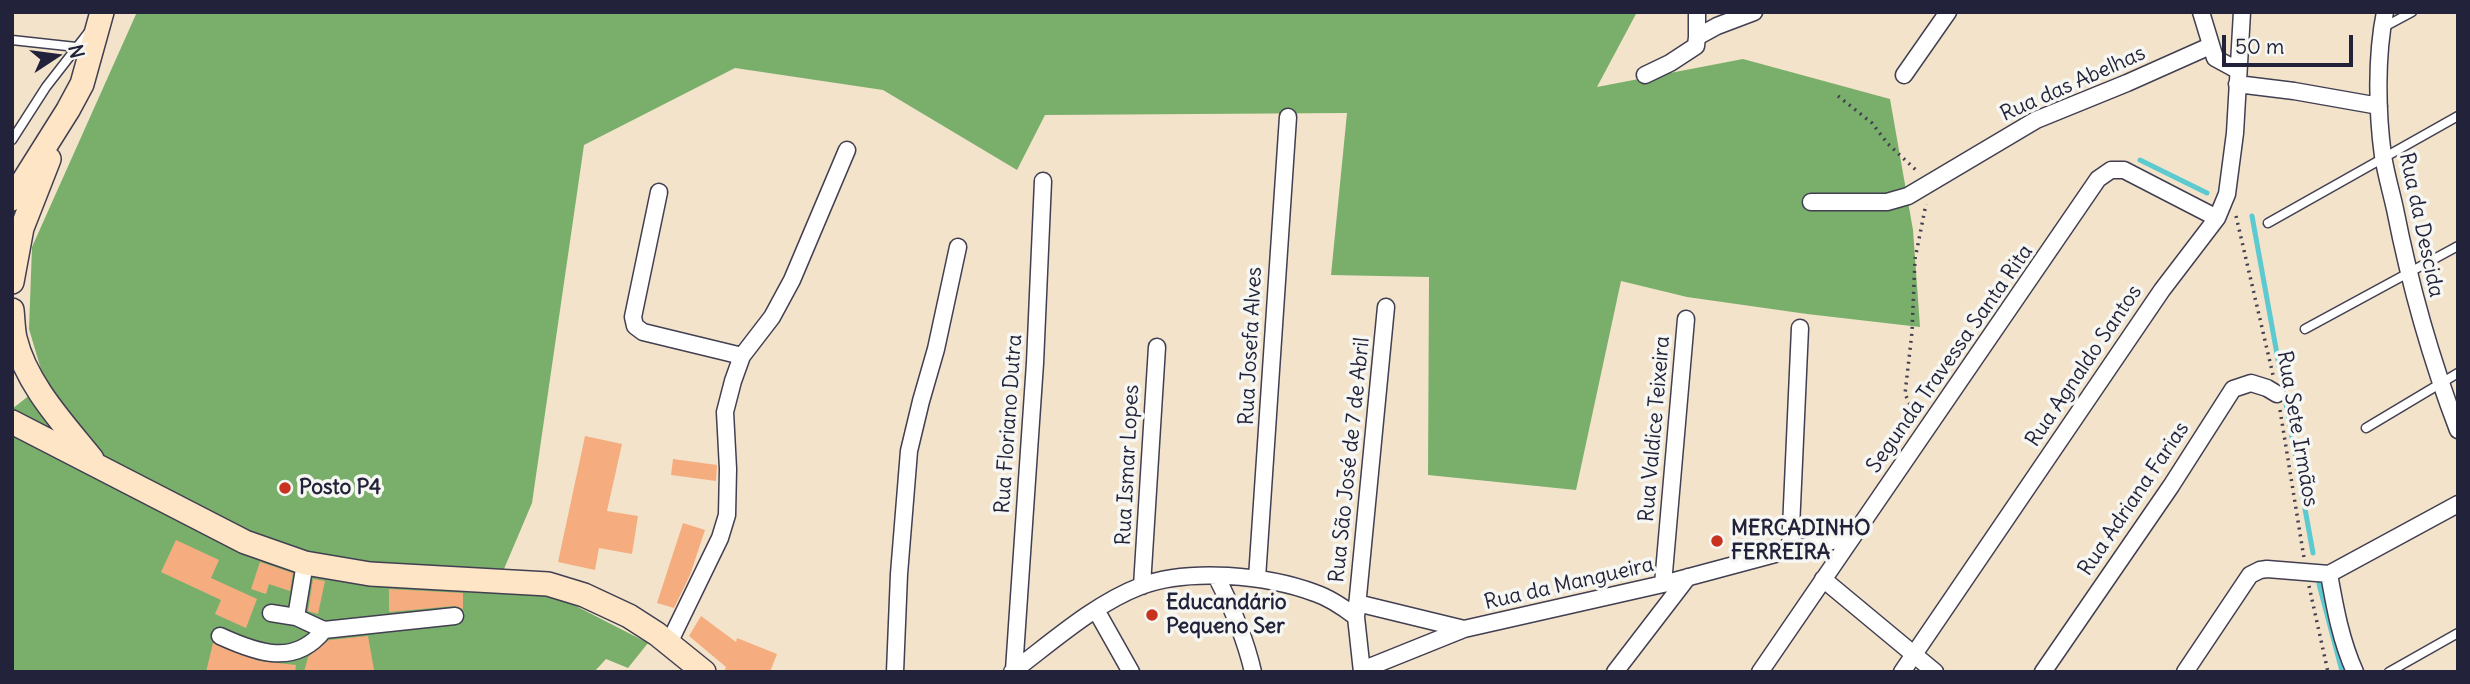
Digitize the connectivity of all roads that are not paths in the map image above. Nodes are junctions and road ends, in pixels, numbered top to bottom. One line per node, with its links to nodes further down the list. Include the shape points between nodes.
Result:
1 (1697, 12): 9 (street)
2 (1755, 12): 9 (street)
3 (1948, 12): 14 (street)
4 (2201, 12): 11 (street)
5 (2242, 12): 15 (street, Rua Agnaldo Santos)
6 (2412, 12): 8 (lane)
7 (101, 14): 12 (lane); 17 (main road, via 82,83)
8 (2383, 20): 16 (street, Rua da Descida)
9 (1697, 37): 13 (street, via 1696,46)
10 (12, 40): 12 (lane)
11 (2210, 46): 15 (street, via 2215,58); 26 (street, Rua das Abelhas, via 2036,120 1908,196 1887,202)
12 (76, 47): 20 (lane)
13 (1645, 75)
14 (1904, 75)
15 (2237, 77): 16 (street); 27 (street, Rua Agnaldo Santos, via 2227,194)
16 (2379, 106): 22 (street, Rua da Descida)
17 (68, 110): 25 (main road); 32 (main road, via 22,228)
18 (2458, 116): 22 (lane)
19 (1288, 117): 54 (street, Rua Josefa Alves)
20 (12, 140)
21 (847, 150): 39 (street, via 792,280 772,317)
22 (2384, 158): 28 (lane); 31 (street, Rua da Descida)
23 (1043, 181): 69 (street, Rua Floriano Dutra)
24 (659, 192): 39 (street, via 632,317 635,326 643,332)
25 (12, 199)
26 (1811, 202)
27 (2217, 218): 48 (street, Segunda Travessa Santa Rita, via 2124,170 2105,172); 68 (street, Rua Agnaldo Santos, via 2162,290)
28 (2268, 223)
29 (2458, 246): 31 (lane)
30 (958, 247): 72 (street, via 909,451)
31 (2408, 274): 37 (lane); 41 (street, Rua da Descida)
32 (12, 282)
33 (1386, 307): 59 (street, Rua São José de 7 de Abril)
34 (12, 310): 46 (main road, via 15,338 25,365 48,405)
35 (1686, 319): 56 (street, Rua Valdice Teixeira)
36 (1800, 328): 49 (street)
37 (2305, 329)
38 (1157, 347): 57 (street, Rua Ismar Lopes)
39 (742, 356): 67 (street, via 725,412 727,515)
40 (2458, 373): 41 (lane)
41 (2440, 384): 44 (lane); 45 (street, Rua da Descida)
42 (2277, 394): 79 (street, Rua Adriana Farias, via 2251,383 2233,389)
43 (12, 422): 46 (main road)
44 (2366, 428)
45 (2458, 430)
46 (98, 467): 50 (main road, via 245,542)
47 (2458, 504): 51 (street)
48 (1852, 537): 49 (street, Rua da Mangueira); 55 (street, Segunda Travessa Santa Rita)
49 (1790, 550): 53 (street, Rua da Mangueira)
50 (305, 563): 62 (street); 67 (main road, via 370,574 548,584 629,616)
51 (2329, 575): 80 (street, via 2267,569 2250,575); 81 (street)
52 (1216, 576): 54 (street); 57 (street); 74 (street, via 1234,610)
53 (1688, 577): 56 (street, Rua da Mangueira); 75 (street)
54 (1257, 578): 59 (street, via 1314,592)
55 (1823, 579): 68 (street); 76 (street, Segunda Travessa Santa Rita)
56 (1663, 584): 63 (street, Rua da Mangueira)
57 (1142, 586): 58 (street)
58 (1096, 610): 69 (street); 73 (street)
59 (1357, 610): 63 (street); 70 (street, Rua São José de 7 de Abril)
60 (271, 613): 62 (street)
61 (454, 616): 64 (street)
62 (296, 617): 64 (street)
63 (1464, 629): 70 (street, Rua da Mangueira)
64 (324, 630): 66 (street, via 305,647 276,655)
65 (2458, 633): 82 (lane)
66 (220, 636)
67 (668, 643): 71 (main road)
68 (1914, 655): 77 (street, Rua Agnaldo Santos); 78 (street)
69 (1013, 671)
70 (1362, 671)
71 (704, 672)
72 (895, 672)
73 (1130, 672)
74 (1253, 672)
75 (1615, 672)
76 (1760, 672)
77 (1902, 672)
78 (1935, 672)
79 (2043, 672)
80 (2185, 672)
81 (2355, 672)
82 (2389, 672)

